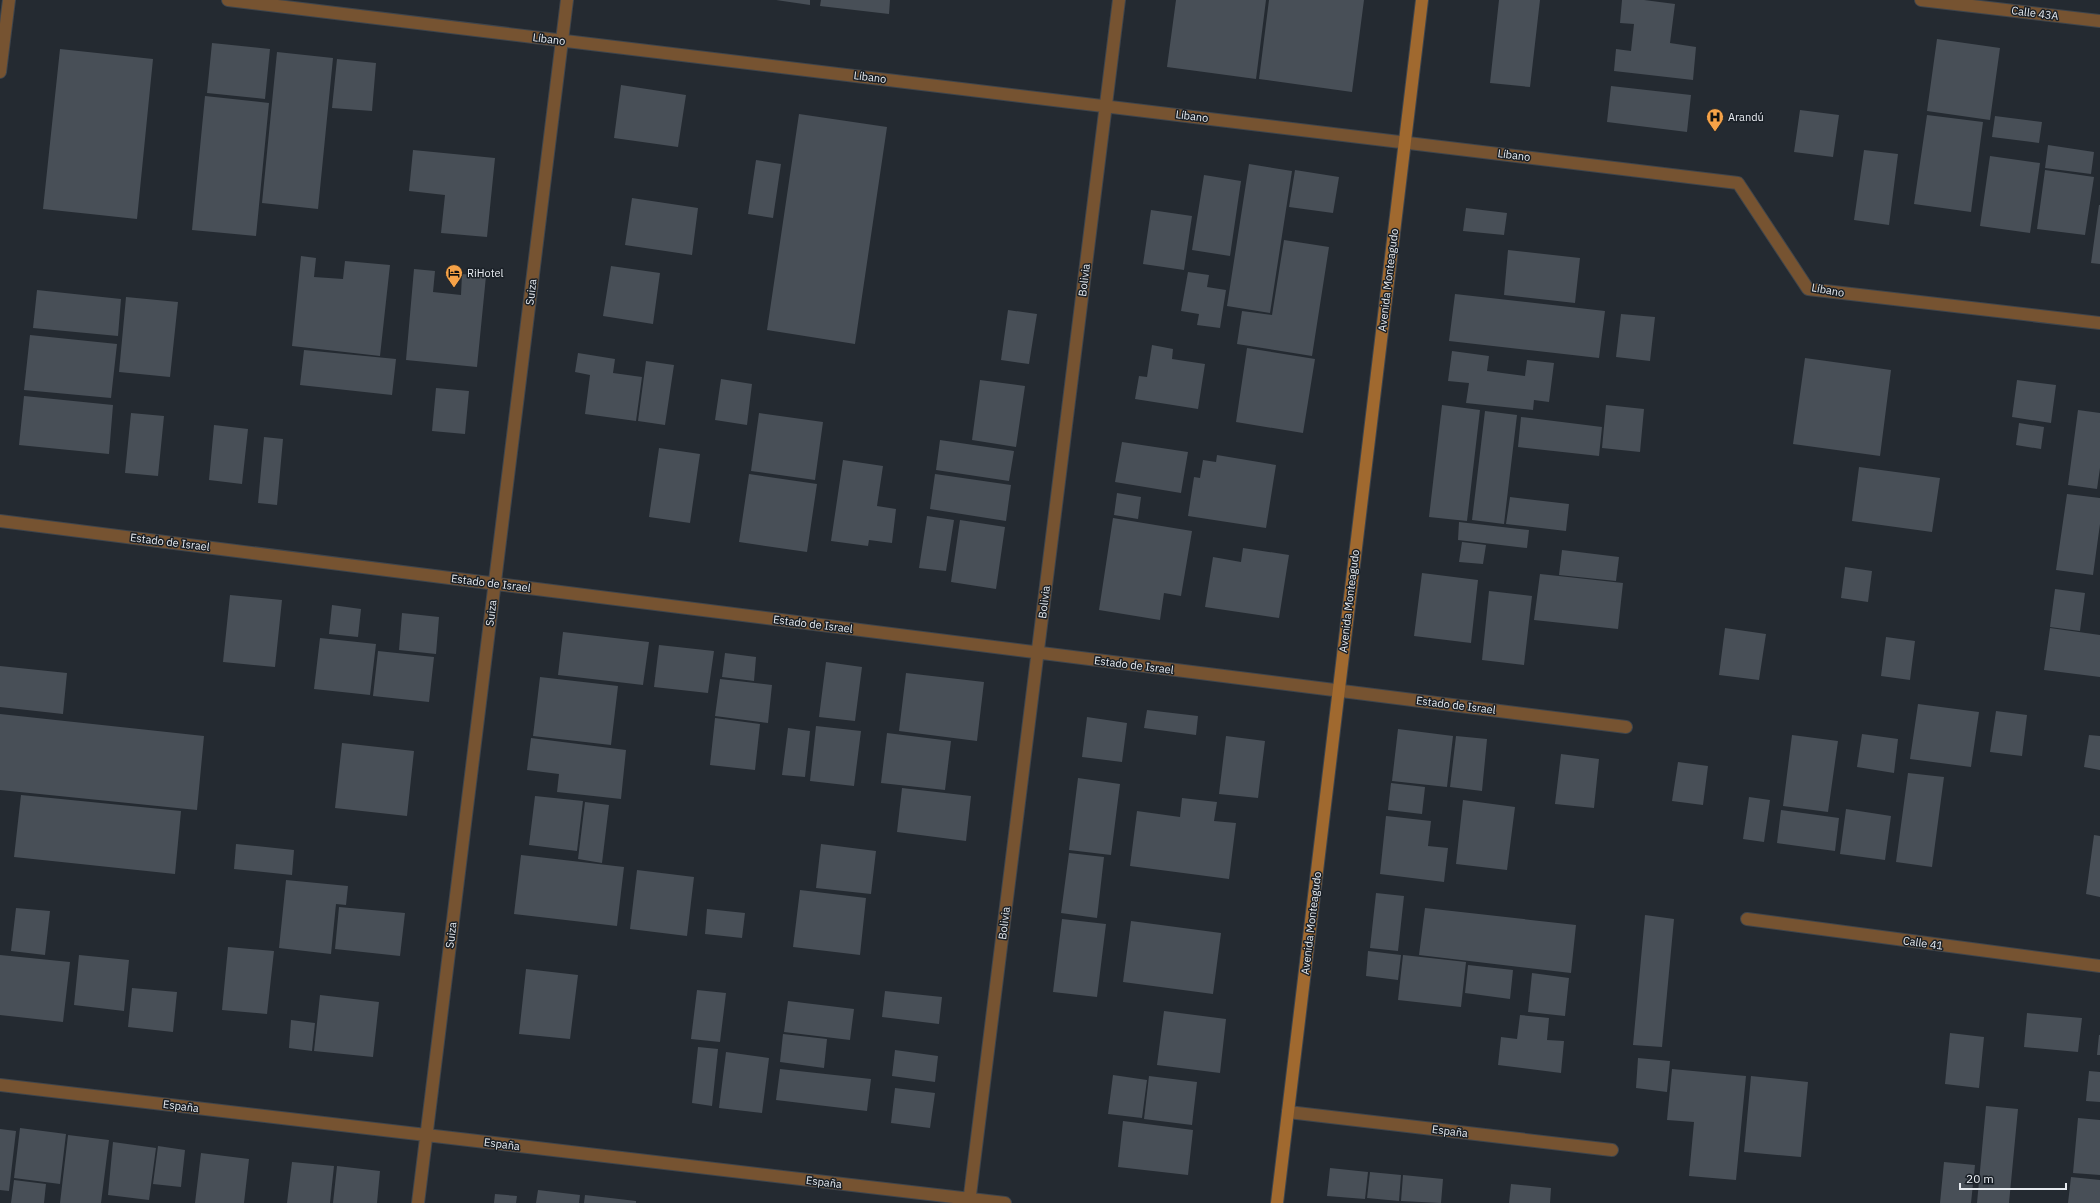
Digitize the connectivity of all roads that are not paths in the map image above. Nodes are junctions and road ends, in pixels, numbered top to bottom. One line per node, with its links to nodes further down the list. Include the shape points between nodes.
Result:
1 (9, 0): 9 (street)
2 (228, 0): 8 (street, Líbano)
3 (567, 0): 8 (street, Suiza)
4 (1118, 0): 10 (street, Bolivia)
5 (1422, 0): 11 (main road, Avenida Monteagudo)
6 (1922, 0): 7 (street, Calle 43A)
7 (2100, 21)
8 (562, 40): 10 (street, Líbano); 14 (street, Suiza)
9 (0, 72)
10 (1106, 106): 11 (street, Líbano); 15 (street, Bolivia)
11 (1405, 142): 12 (street, Líbano, via 1738,183 1808,289); 16 (main road, Avenida Monteagudo)
12 (2100, 323)
13 (0, 521): 14 (street, Estado de Israel)
14 (495, 584): 15 (street, Estado de Israel); 22 (street, Suiza)
15 (1038, 652): 16 (street, Estado de Israel); 24 (street, Bolivia)
16 (1339, 690): 17 (street, Estado de Israel); 21 (main road, Avenida Monteagudo)
17 (1626, 727)
18 (1747, 919): 19 (street, Calle 41)
19 (2100, 966)
20 (0, 1085): 22 (street, España)
21 (1288, 1112): 23 (street, España); 27 (main road, Avenida Monteagudo)
22 (426, 1135): 24 (street, España); 25 (street, Suiza)
23 (1612, 1150)
24 (969, 1201): 26 (street, España)
25 (418, 1203)
26 (1005, 1203)
27 (1277, 1203)

